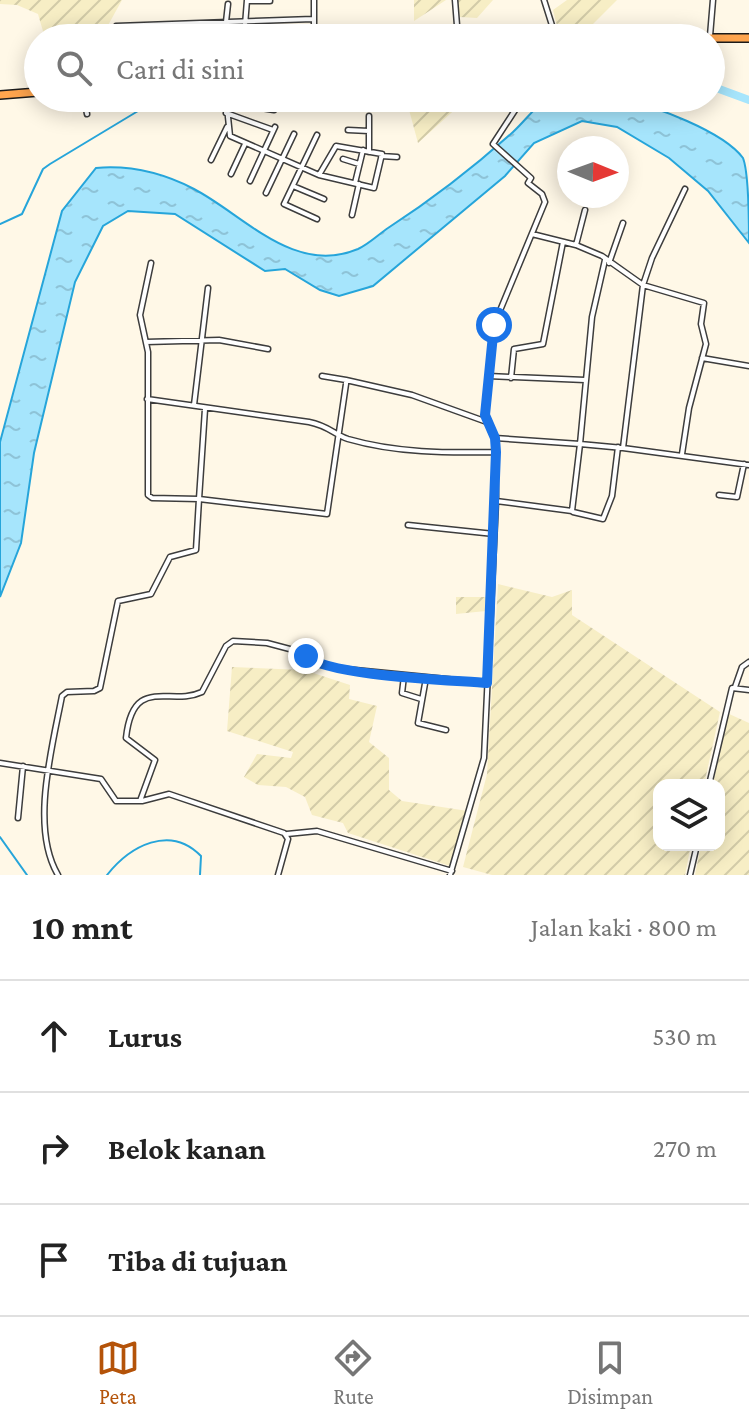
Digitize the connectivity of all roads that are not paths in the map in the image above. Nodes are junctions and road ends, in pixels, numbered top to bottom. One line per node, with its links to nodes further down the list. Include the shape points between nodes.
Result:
1 (247, 0): 6 (street); 9 (street)
2 (314, 0): 8 (street)
3 (455, 0): 14 (street)
4 (544, 0): 15 (street)
5 (713, 0): 16 (street)
6 (270, 1)
7 (228, 4): 10 (street)
8 (313, 19): 9 (street); 13 (street)
9 (246, 21): 10 (street); 12 (street)
10 (226, 23): 11 (street)
11 (189, 24)
12 (246, 24)
13 (313, 24)
14 (457, 24)
15 (552, 24)
16 (711, 24)
17 (725, 37): 18 (highway)
18 (749, 38)
19 (24, 93): 20 (highway)
20 (0, 95)
21 (513, 112): 51 (street, via 493,142 542,194 545,202)
22 (226, 113): 24 (street); 30 (street, via 274,129)
23 (369, 116): 26 (street)
24 (227, 127): 29 (street, via 230,136); 35 (street)
25 (348, 130): 26 (street)
26 (369, 131): 31 (street)
27 (294, 134): 36 (street)
28 (317, 135): 38 (street)
29 (245, 143): 30 (street); 39 (street)
30 (264, 151): 36 (street); 41 (street)
31 (366, 151): 32 (street); 37 (street); 40 (street, via 336,146)
32 (381, 156): 33 (street); 42 (street, via 374,188)
33 (397, 157)
34 (343, 159): 37 (street)
35 (211, 160)
36 (283, 160): 38 (street); 45 (street)
37 (360, 164): 42 (street)
38 (301, 169): 40 (street); 43 (street)
39 (231, 174)
40 (319, 175): 42 (street)
41 (250, 181)
42 (357, 184): 48 (street)
43 (293, 186): 46 (street); 49 (street, via 284,204)
44 (685, 189): 56 (street)
45 (266, 193)
46 (324, 199)
47 (585, 210): 53 (street)
48 (352, 215)
49 (317, 219)
50 (623, 223): 54 (street)
51 (532, 234): 52 (street); 64 (street, via 494,325)
52 (563, 242): 53 (street); 65 (street, via 543,344 514,349)
53 (576, 245): 54 (street)
54 (607, 262): 56 (street); 67 (street, via 592,317)
55 (151, 263): 59 (street, via 140,315)
56 (643, 285): 61 (street, via 704,303); 75 (street)
57 (208, 288): 58 (street)
58 (203, 340): 59 (street); 60 (street); 69 (street)
59 (146, 342): 68 (street)
60 (268, 349)
61 (702, 358): 62 (street); 77 (street)
62 (749, 366)
63 (322, 376): 66 (street)
64 (487, 376): 65 (street); 71 (street)
65 (511, 378): 67 (street)
66 (346, 380): 71 (street, via 412,395); 72 (street)
67 (585, 380): 74 (street)
68 (147, 399): 69 (street); 80 (street, via 149,497)
69 (194, 405): 70 (street)
70 (205, 409): 72 (street, via 330,426); 80 (street)
71 (487, 422): 73 (street)
72 (338, 435): 76 (street, via 430,453); 80 (street, via 327,514)
73 (495, 438): 74 (street); 76 (street)
74 (580, 444): 75 (street); 82 (street)
75 (620, 447): 77 (street); 82 (street, via 603,519)
76 (496, 452): 81 (street)
77 (682, 454): 78 (street)
78 (747, 464): 79 (street, via 737,497)
79 (719, 495)
80 (199, 499): 95 (street, via 195,552 170,557 151,594 118,601 100,688 63,693)
81 (496, 501): 82 (street); 84 (street)
82 (571, 512)
83 (408, 525): 84 (street)
84 (494, 534): 88 (street)
85 (749, 662): 89 (street)
86 (404, 676): 87 (street); 91 (street, via 402,693); 97 (street, via 317,664 301,652 233,641 202,692 153,696 134,711 127,739 155,760)
87 (426, 678): 88 (street); 91 (street)
88 (487, 683): 101 (street, via 482,771)
89 (735, 687): 90 (street); 96 (street)
90 (749, 690)
91 (421, 699): 92 (street, via 418,723)
92 (446, 730)
93 (0, 763): 94 (street)
94 (23, 766): 95 (street); 98 (street)
95 (50, 771): 97 (street, via 101,779 116,801); 102 (street, via 43,815 47,851)
96 (710, 779)
97 (140, 801): 99 (street, via 169,794)
98 (18, 818)
99 (287, 834): 101 (street, via 317,831); 103 (street)
100 (696, 851): 104 (street)
101 (451, 873)
102 (58, 875)
103 (278, 875)
104 (690, 875)

